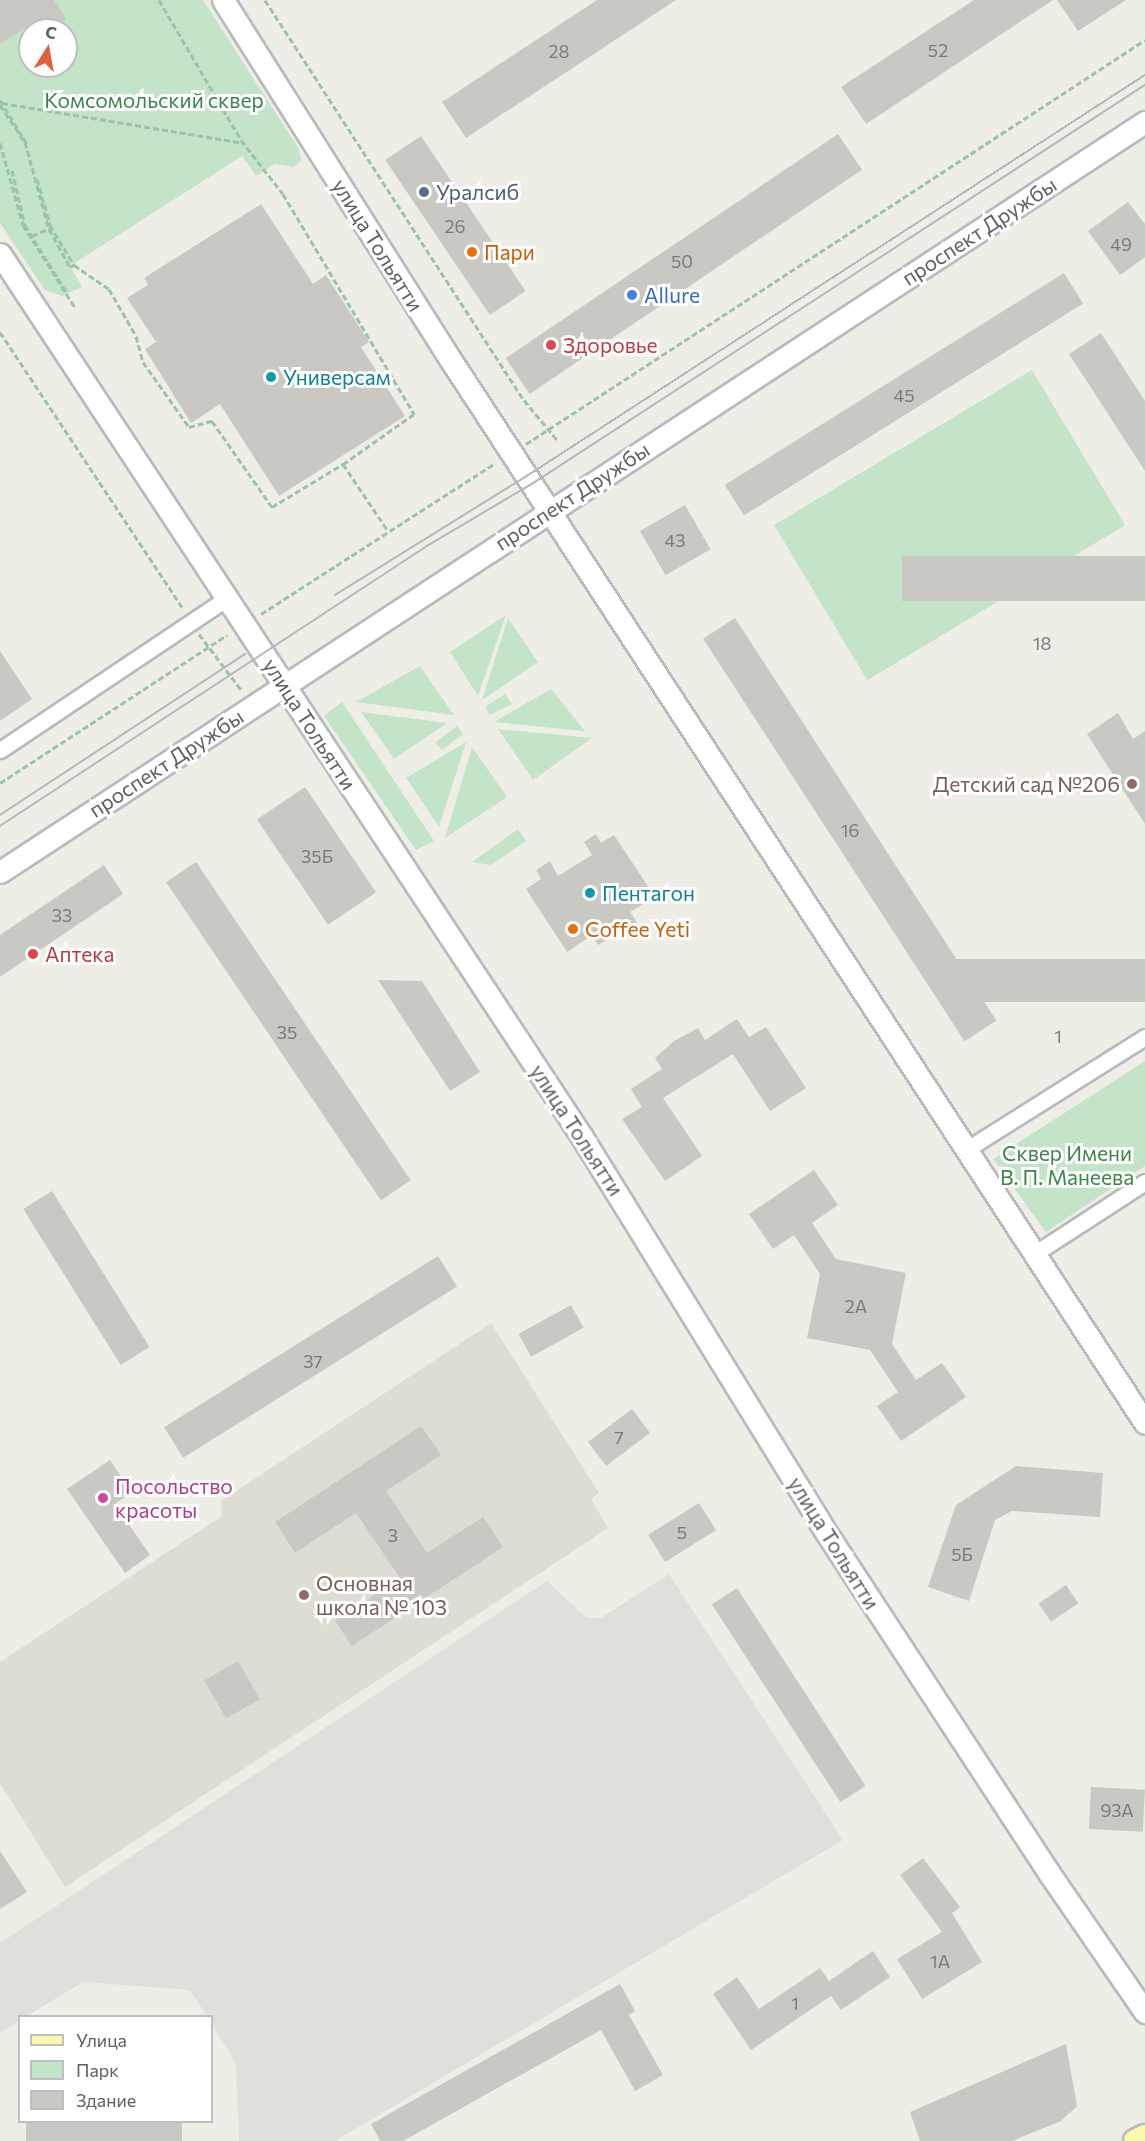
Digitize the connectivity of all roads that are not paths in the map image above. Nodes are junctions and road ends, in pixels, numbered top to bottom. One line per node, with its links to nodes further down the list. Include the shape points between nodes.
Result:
1 (223, 0): 4 (street, улица Тольятти)
2 (1145, 122): 4 (street, проспект Дружбы)
3 (0, 254): 5 (street, улица Тольятти)
4 (550, 510): 6 (street, проспект Дружбы); 10 (street, улица Тольятти)
5 (227, 597): 6 (street, улица Тольятти); 7 (street)
6 (283, 685): 8 (street, проспект Дружбы); 14 (street, улица Тольятти, via 582,1137 820,1523)
7 (0, 750)
8 (0, 872)
9 (1145, 1037): 10 (street)
10 (967, 1149): 12 (street, улица Тольятти)
11 (1145, 1182): 12 (street)
12 (1034, 1254): 13 (street, улица Тольятти)
13 (1145, 1423)
14 (1145, 2012)
15 (1145, 2136): 16 (main road)
16 (1135, 2141)

